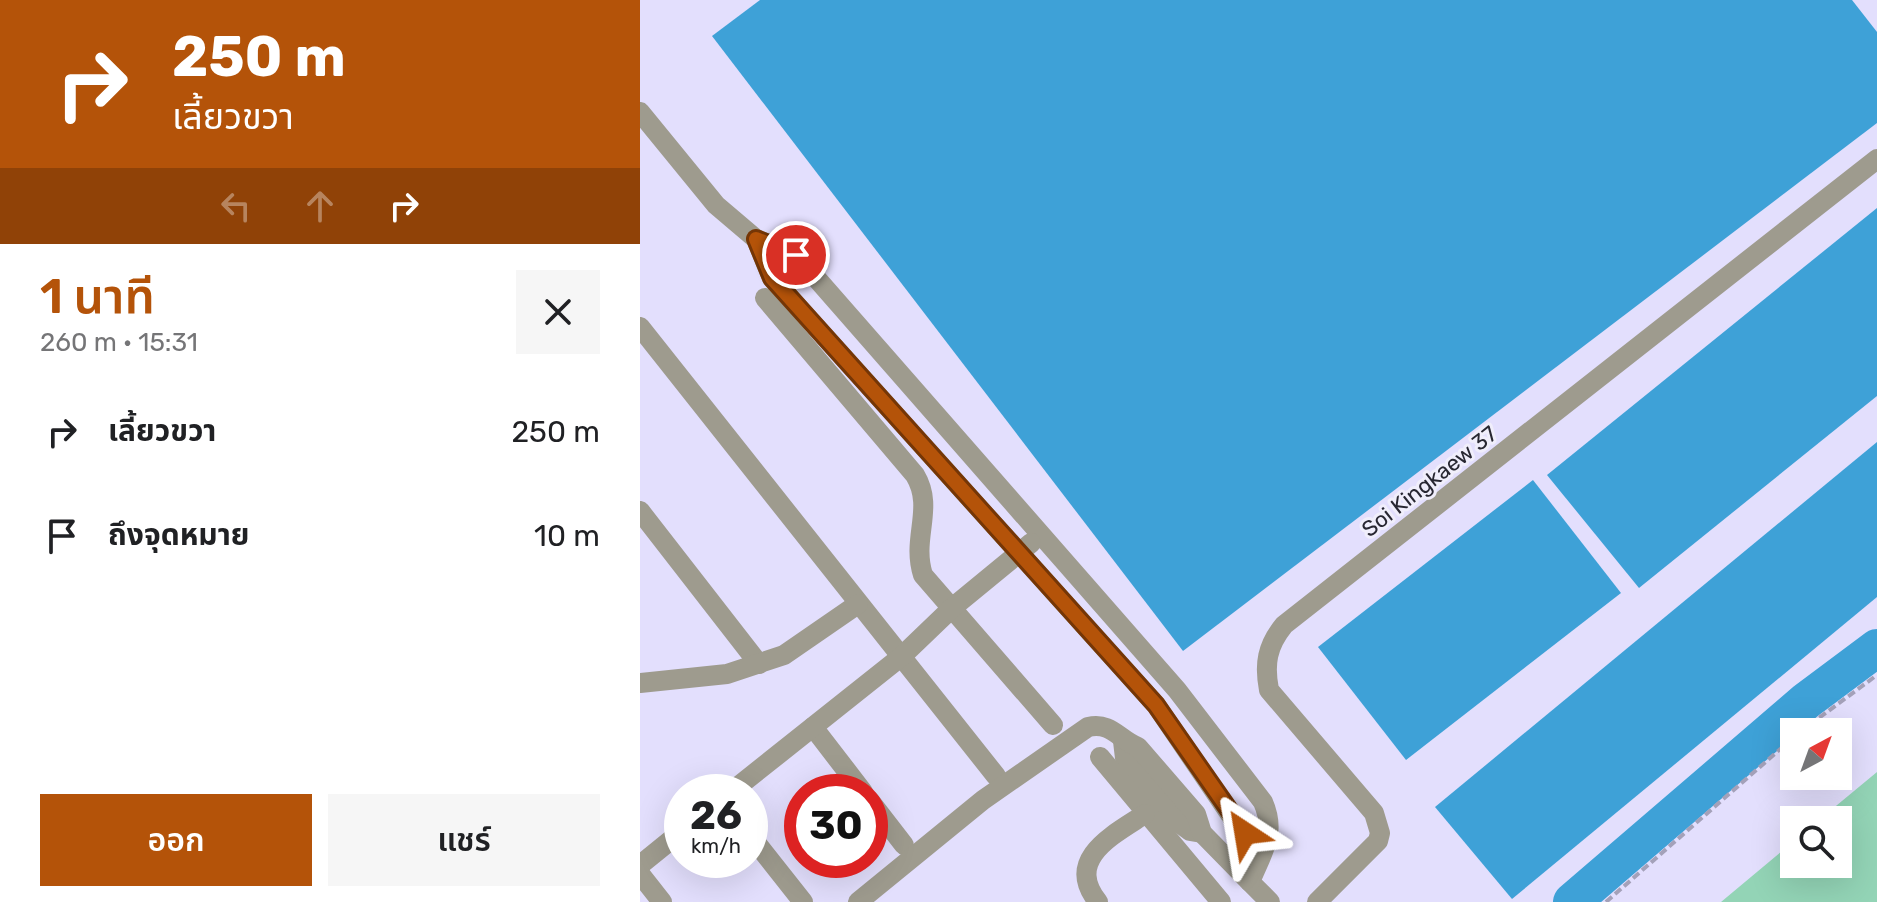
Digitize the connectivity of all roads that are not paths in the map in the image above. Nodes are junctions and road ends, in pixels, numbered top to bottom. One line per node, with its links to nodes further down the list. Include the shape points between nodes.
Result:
1 (640, 112): 3 (street, via 716,205)
2 (1877, 159): 44 (street, Soi Kingkaew 37, via 1284,625 1273,639 1265,670 1269,690 1374,813 1379,826 1378,841)
3 (756, 239): 6 (street, via 796,255); 7 (street, via 772,278)
4 (765, 298): 12 (street, via 925,491 917,557 923,575)
5 (640, 327): 11 (street)
6 (914, 389): 7 (street); 9 (street)
7 (890, 409): 10 (street)
8 (640, 511): 14 (street)
9 (1040, 536): 10 (street); 16 (street)
10 (1020, 552): 12 (street); 17 (street)
11 (858, 604): 13 (street); 14 (street, via 784,655)
12 (952, 608): 13 (street); 19 (street)
13 (902, 656): 20 (street); 26 (street)
14 (759, 664): 15 (street, via 727,674)
15 (640, 683)
16 (1177, 690): 17 (street); 18 (street)
17 (1156, 705): 21 (street)
18 (1202, 723): 21 (street); 33 (street, via 1271,820)
19 (1053, 725)
20 (813, 727): 24 (street); 25 (street)
21 (1181, 738): 33 (street)
22 (1123, 741): 29 (street, via 1125,758); 30 (street, via 1137,746 1187,803); 41 (street, via 1108,726 1088,727 983,800)
23 (1100, 757): 27 (street)
24 (754, 774)
25 (849, 774)
26 (996, 776)
27 (1145, 814): 29 (street); 42 (street, via 1094,852 1088,889)
28 (888, 824): 31 (street)
29 (1169, 828): 30 (street); 38 (street)
30 (1202, 833): 37 (street)
31 (904, 845)
32 (664, 846): 35 (street)
33 (1259, 857): 37 (street)
34 (768, 858): 40 (street)
35 (640, 865)
36 (640, 874): 39 (street)
37 (1250, 882): 43 (street)
38 (1215, 900)
39 (662, 902)
40 (803, 902)
41 (858, 902)
42 (1098, 902)
43 (1270, 902)
44 (1317, 902)

